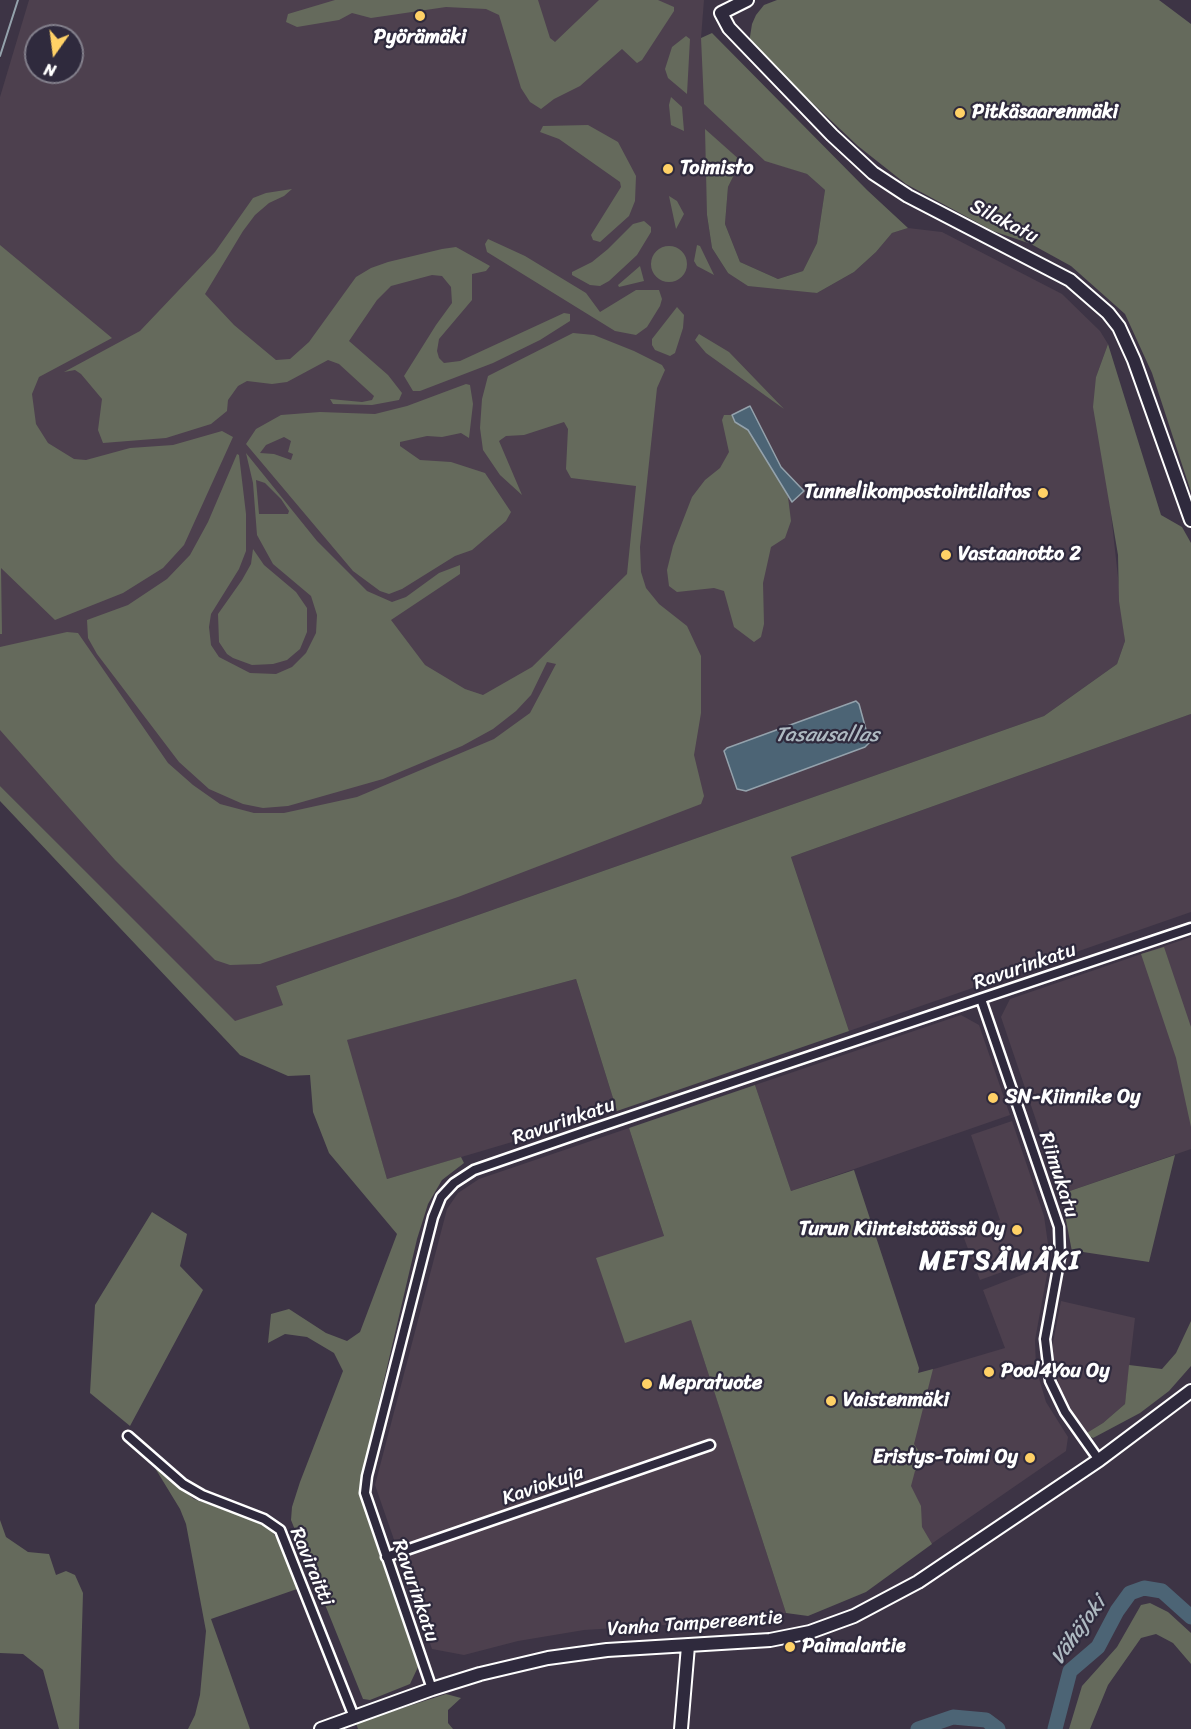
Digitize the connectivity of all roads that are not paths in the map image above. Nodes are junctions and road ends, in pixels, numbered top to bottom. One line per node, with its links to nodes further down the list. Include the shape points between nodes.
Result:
1 (747, 0): 2 (main road, Silakatu, via 721,13 734,34 873,173 908,196 1042,263 1101,303 1127,343)
2 (1191, 520)
3 (1191, 928): 4 (street, Ravurinkatu)
4 (981, 999): 8 (street, Riimukatu, via 1059,1227 1060,1257 1045,1340 1050,1381 1065,1412); 9 (street, Ravurinkatu, via 474,1170 454,1183 441,1197 433,1217 367,1476 365,1493)
5 (1191, 1391): 8 (main road, Vanha Tampereentie)
6 (128, 1436): 12 (street, Raviraitti, via 183,1484 264,1519 280,1530)
7 (710, 1445): 9 (street, Kaviokuja)
8 (1099, 1460): 10 (main road, Vanha Tampereentie, via 880,1605 794,1636)
9 (386, 1557): 11 (street, Ravurinkatu)
10 (688, 1646): 11 (main road, Vanha Tampereentie, via 548,1658); 14 (main road)
11 (432, 1689): 12 (main road, Vanha Tampereentie)
12 (354, 1717): 13 (main road, Vanha Tampereentie)
13 (321, 1729)
14 (681, 1729)

